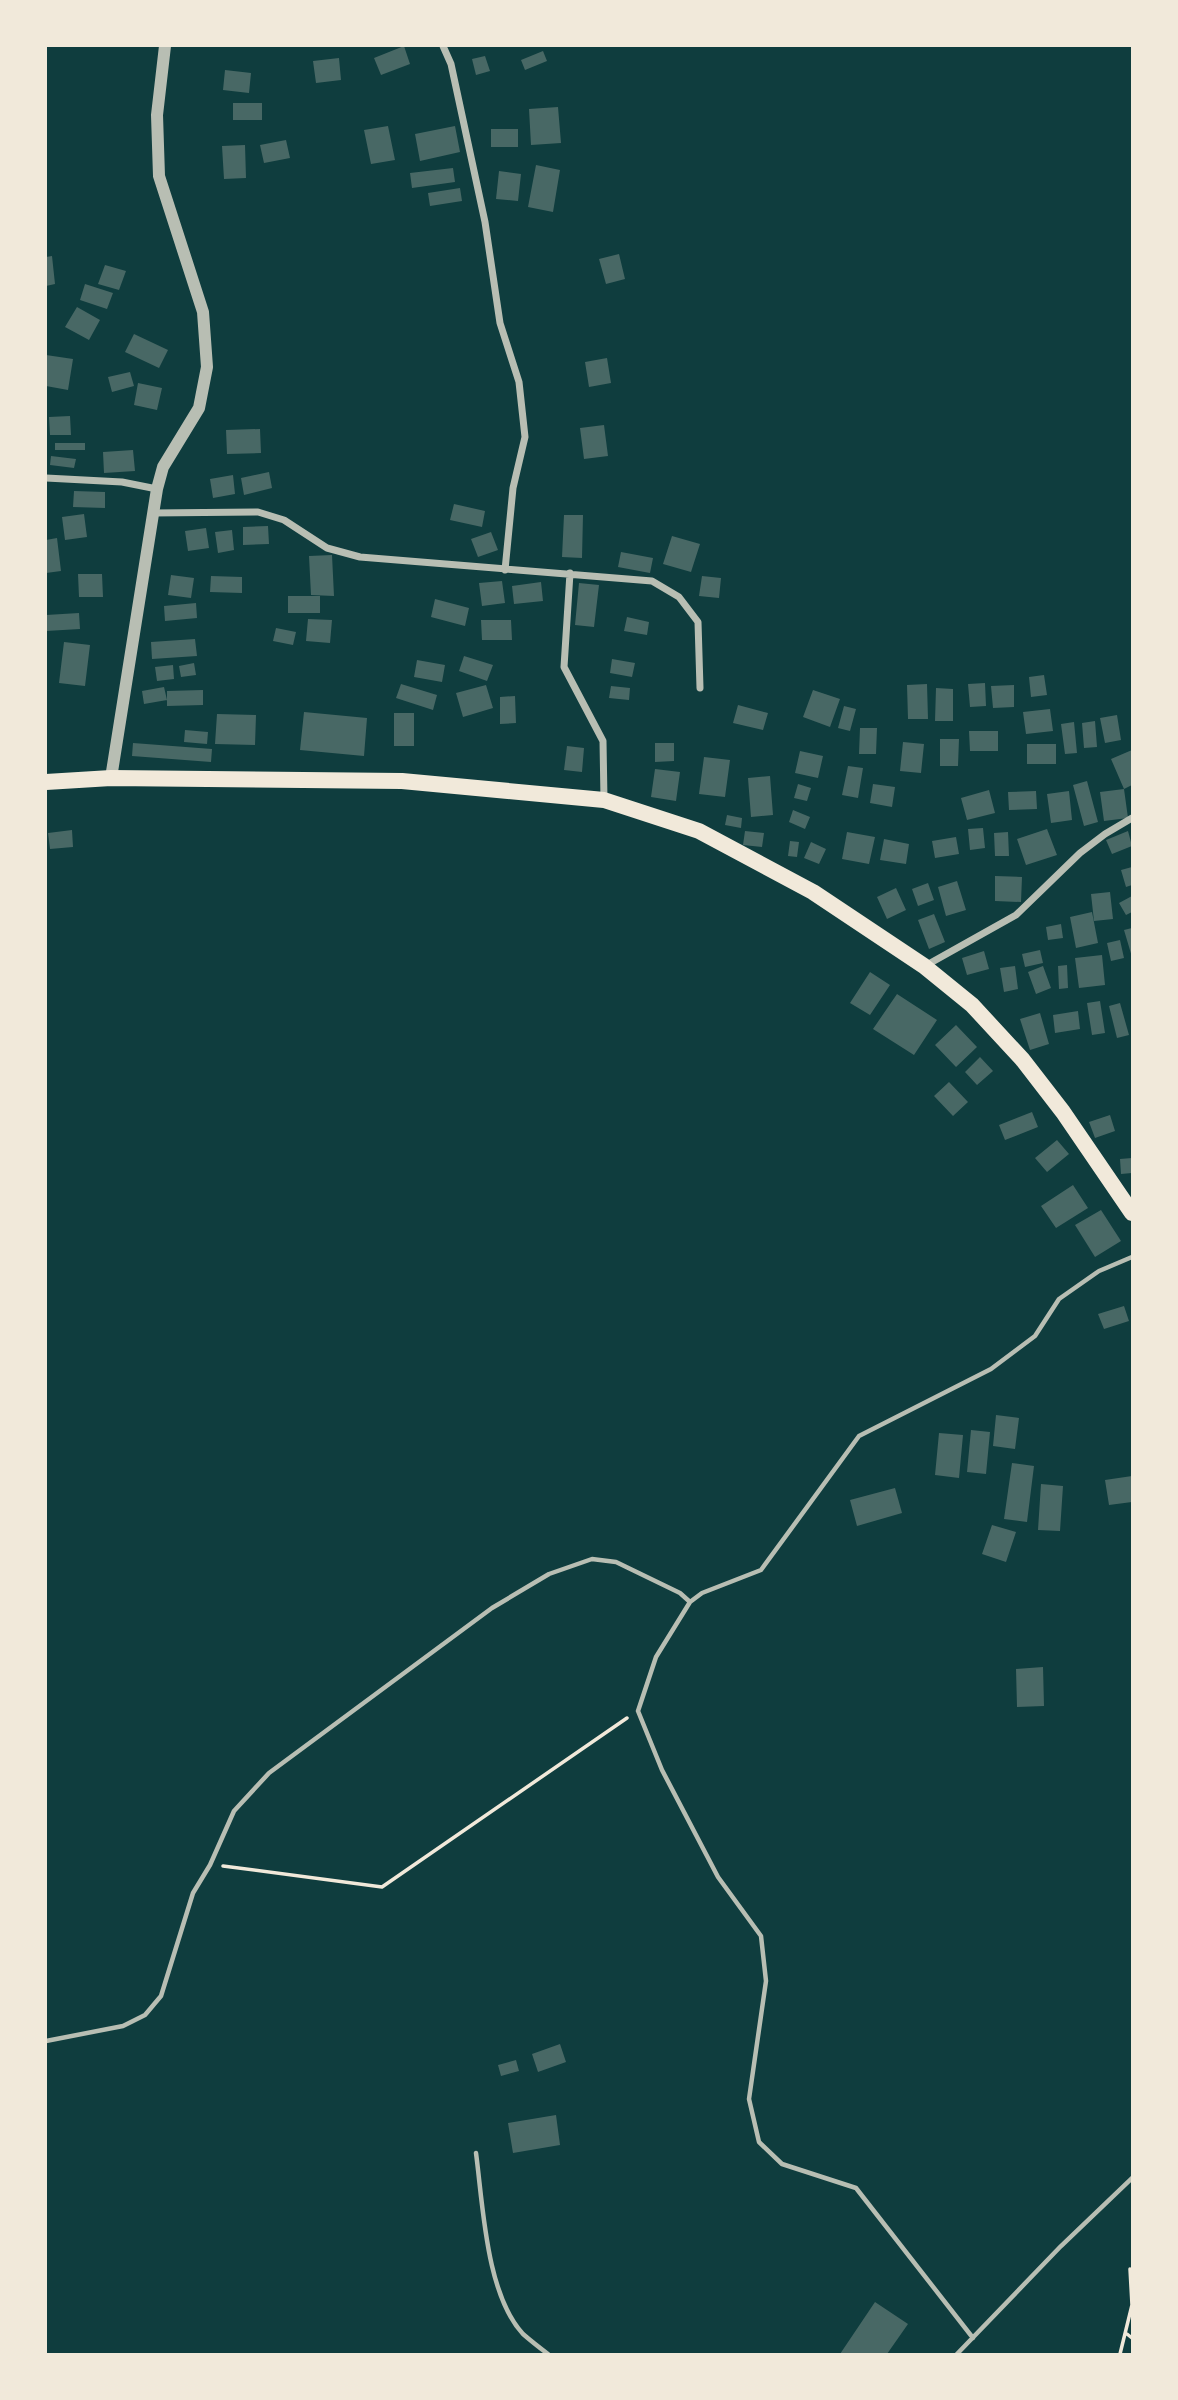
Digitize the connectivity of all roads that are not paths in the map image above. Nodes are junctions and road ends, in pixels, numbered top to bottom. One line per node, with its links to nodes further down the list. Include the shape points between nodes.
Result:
1 (165, 46): 4 (street, via 157,115 159,176 203,312 207,367 198,408 163,467)
2 (443, 46): 6 (street, via 451,64 485,222 500,323 519,382 525,437 513,488)
3 (46, 478): 4 (street, via 122,482)
4 (157, 489): 5 (street)
5 (151, 513): 6 (street, via 258,512 284,520 327,548 360,557); 9 (street)
6 (505, 570): 7 (street)
7 (570, 573): 8 (street, via 652,581 679,597 698,622); 11 (street, via 564,667 603,741)
8 (700, 688)
9 (111, 778): 10 (main road); 11 (main road, via 402,781)
10 (46, 782)
11 (604, 800): 13 (main road, via 699,831 813,892)
12 (1132, 818): 13 (street, via 1080,853 1016,915)
13 (924, 966): 14 (main road, via 972,1005 1022,1059)
14 (1132, 1213)
15 (1132, 1257): 16 (lane, via 1099,1271 1059,1299 1035,1336 990,1369 859,1436 761,1570)
16 (690, 1602): 17 (lane, via 680,1592 616,1562 592,1559 549,1574 492,1608 269,1773 234,1811 211,1865 193,1892 161,1996 145,2015 122,2026); 20 (lane, via 656,1657 638,1711 662,1770 718,1877 761,1937 766,1981 748,2099 759,2142 782,2164 856,2188)
17 (46, 2041)
18 (476, 2153): 21 (lane, via 492,2270 509,2313 523,2333)
19 (1132, 2179): 20 (lane)
20 (973, 2338): 22 (lane)
21 (548, 2354)
22 (957, 2354)

